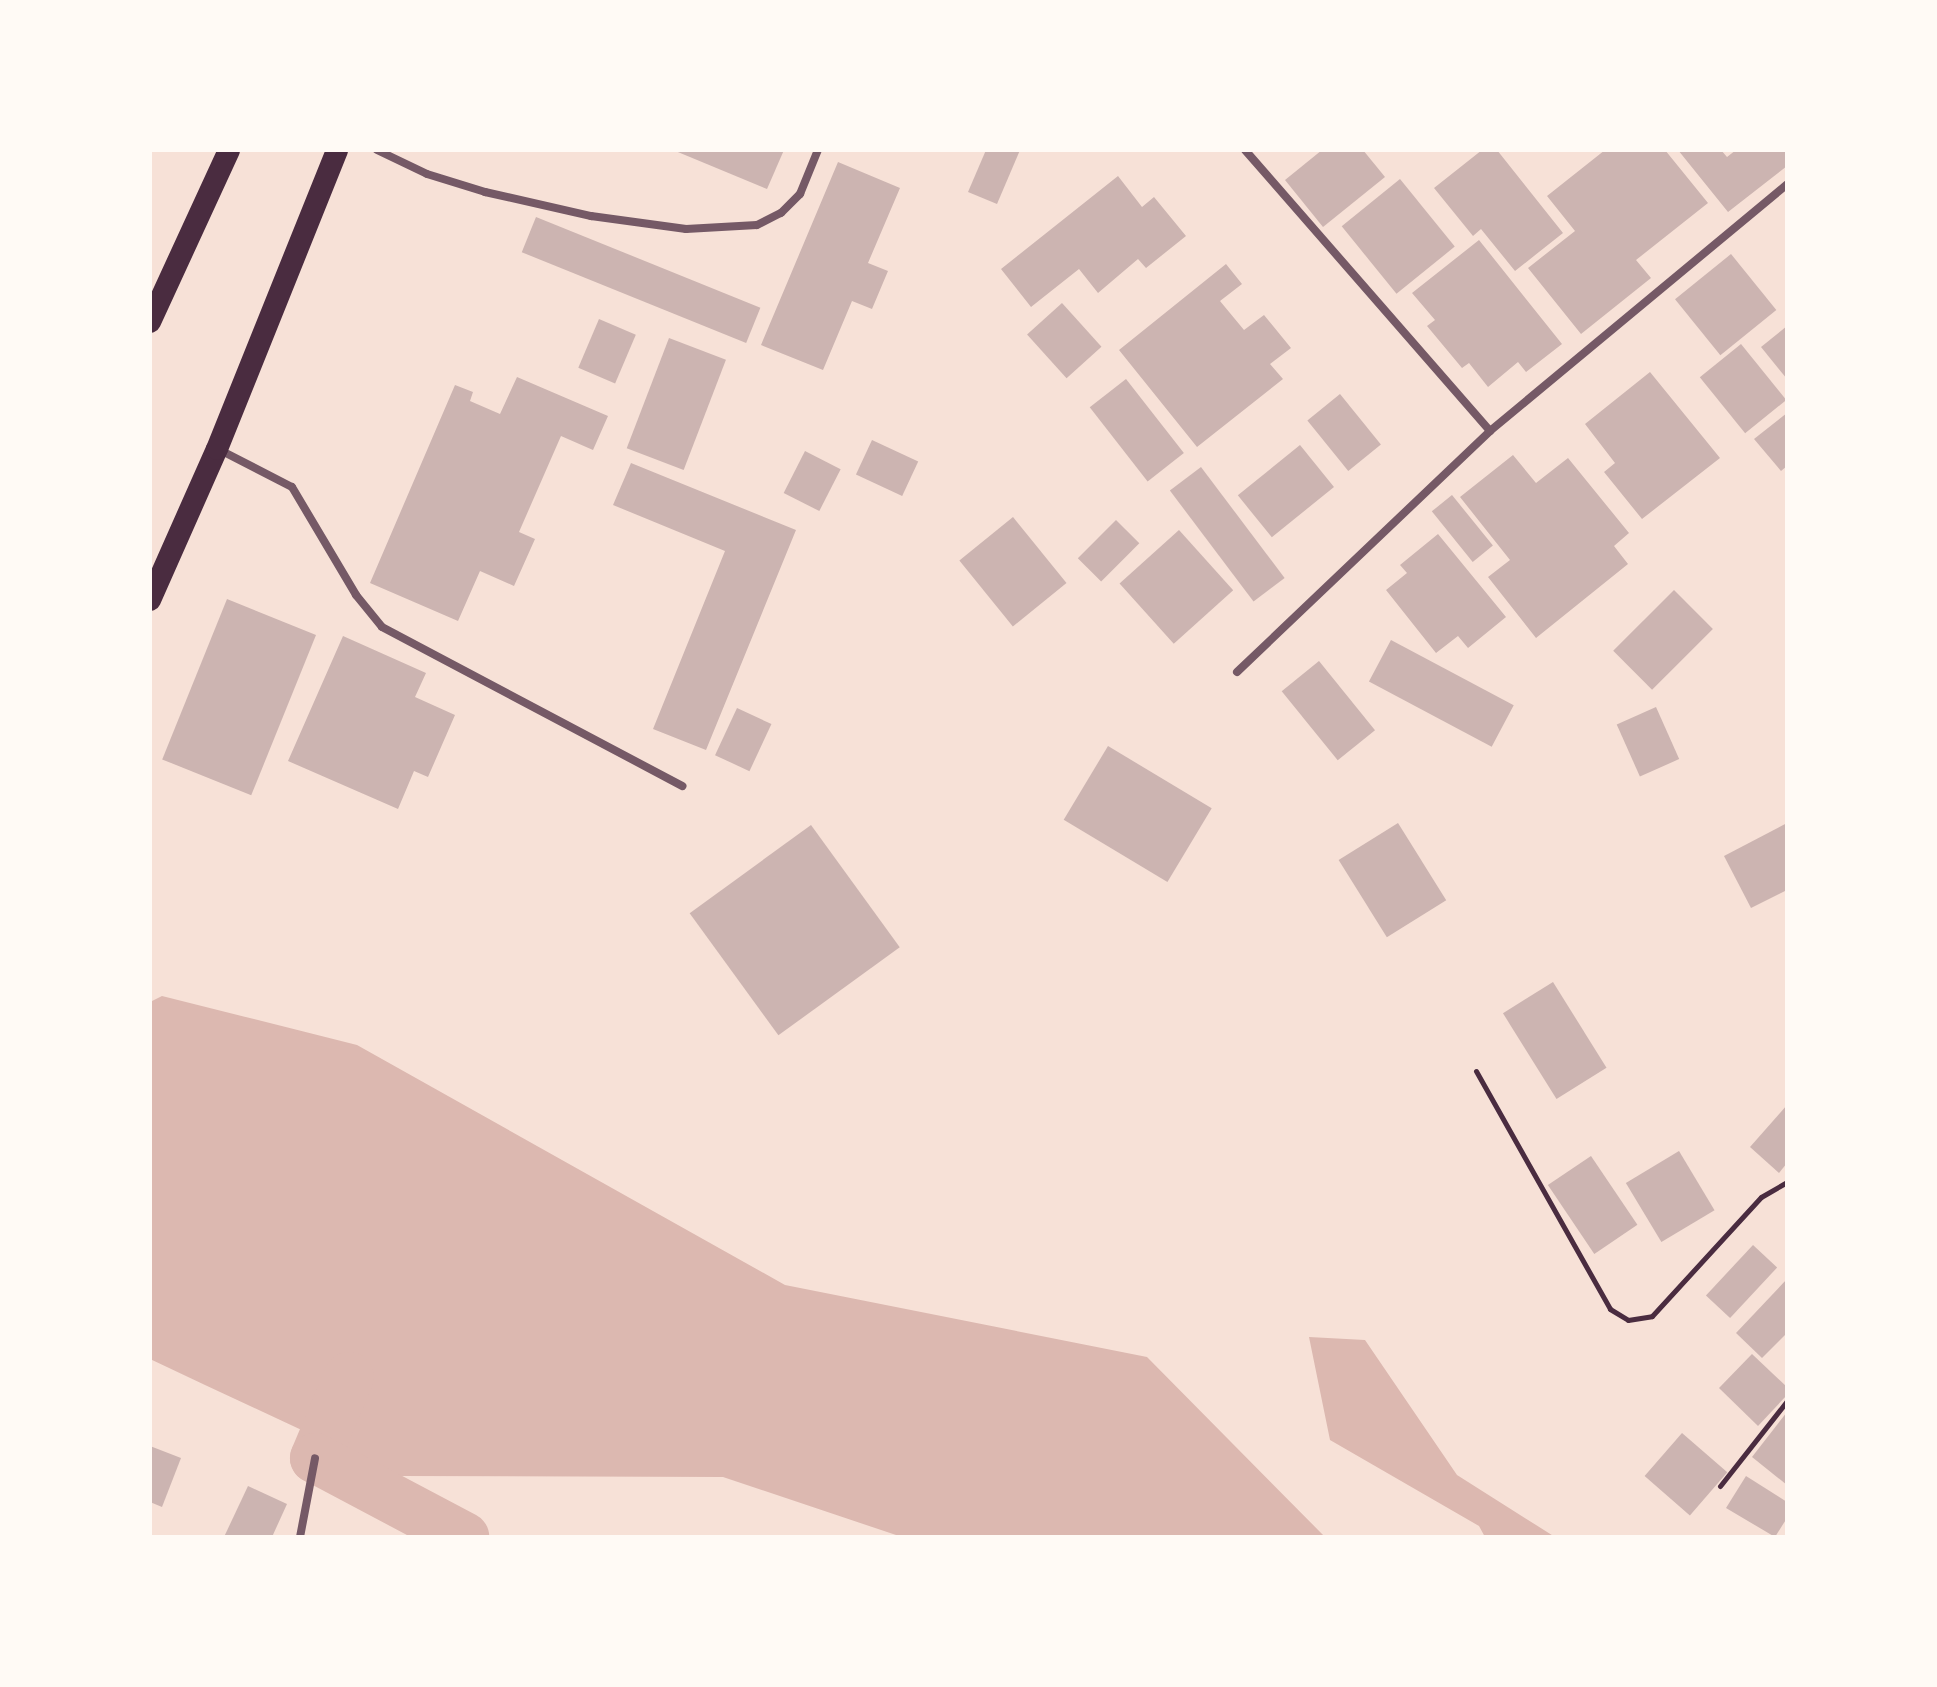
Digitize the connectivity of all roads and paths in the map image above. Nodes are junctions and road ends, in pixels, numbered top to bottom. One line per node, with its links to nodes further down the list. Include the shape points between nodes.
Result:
1 (229, 150): 7 (highway)
2 (337, 150): 9 (highway)
3 (377, 150): 4 (street, via 427,174 485,192 591,216 686,229 757,225 781,213 800,194)
4 (818, 150)
5 (1245, 150): 8 (street)
6 (1787, 184): 8 (street)
7 (150, 322)
8 (1490, 431): 11 (street)
9 (217, 449): 10 (highway); 12 (street, via 292,487 356,595 382,627)
10 (150, 600)
11 (1237, 672)
12 (682, 786)
13 (1476, 1071): 14 (path, via 1610,1309 1628,1320 1652,1316 1761,1197)
14 (1787, 1182)
15 (1787, 1401): 17 (path)
16 (315, 1458): 18 (street)
17 (1720, 1486)
18 (300, 1537)

